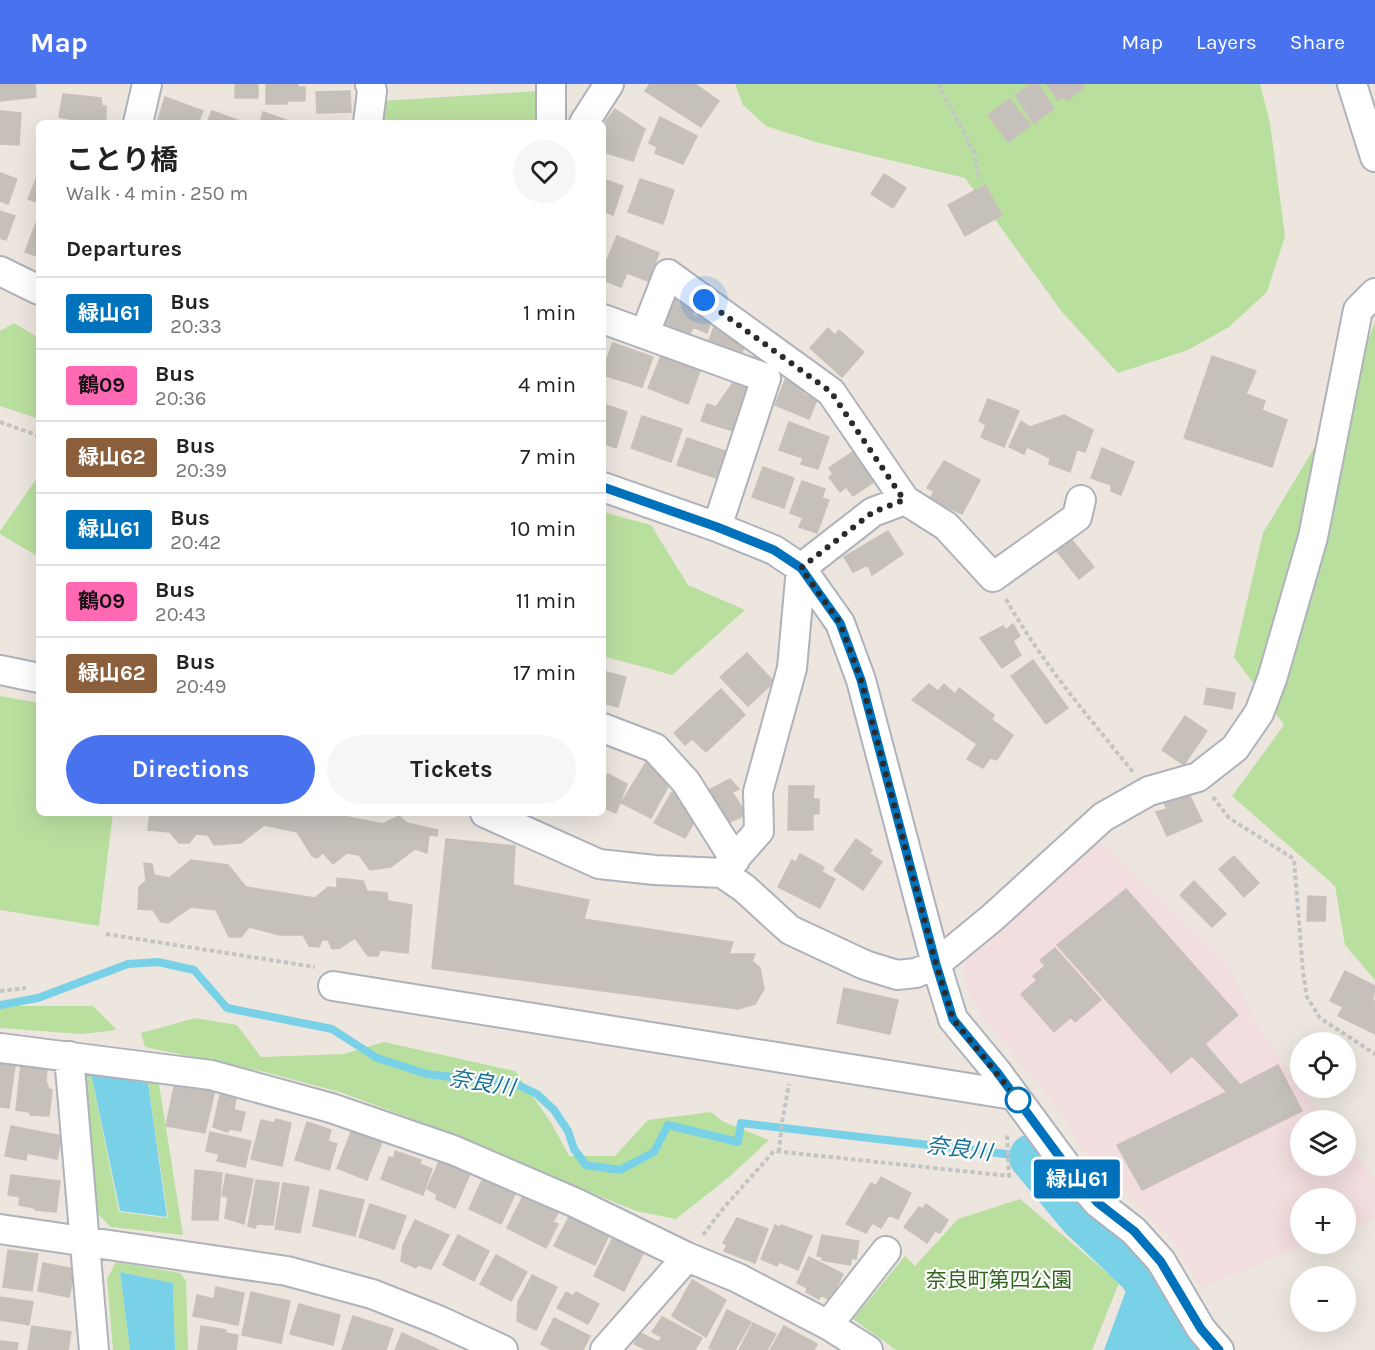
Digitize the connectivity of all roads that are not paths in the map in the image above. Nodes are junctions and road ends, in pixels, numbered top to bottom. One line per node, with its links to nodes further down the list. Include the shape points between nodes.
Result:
1 (147, 84): 6 (street)
2 (370, 84): 7 (street)
3 (551, 84): 8 (street)
4 (609, 84): 9 (street)
5 (1352, 84): 10 (street)
6 (139, 120)
7 (368, 120)
8 (550, 120)
9 (586, 120)
10 (1375, 157)
11 (0, 271): 12 (street)
12 (36, 289)
13 (1375, 293): 26 (street, via 1358,310 1313,537 1272,679 1258,713 1235,748 1198,777 1149,791 1103,817)
14 (606, 320): 15 (street)
15 (645, 333): 17 (street, via 668,274 831,392); 19 (street, via 766,378)
16 (606, 488): 19 (street)
17 (904, 500): 18 (street, via 946,526 993,577 1077,517); 20 (street, via 873,512)
18 (1081, 500)
19 (717, 527): 20 (street, via 774,550)
20 (801, 568): 25 (street, via 792,668 758,792 759,831); 26 (street, via 840,623 861,680)
21 (0, 670): 22 (street)
22 (36, 673)
23 (606, 729): 25 (street, via 655,748 686,782)
24 (492, 816): 25 (street, via 599,864 655,870)
25 (729, 866): 26 (street, via 744,888 790,930 865,965 897,975 916,973)
26 (936, 964): 30 (street, via 953,1019)
27 (333, 986): 30 (street)
28 (0, 1048): 29 (street)
29 (69, 1056): 32 (street); 34 (street, via 211,1075 331,1108 453,1150)
30 (1013, 1095): 40 (street, via 1098,1203 1134,1231 1161,1262 1201,1329)
31 (0, 1229): 32 (street)
32 (84, 1241): 36 (street); 37 (street, via 287,1271 372,1294)
33 (886, 1251): 35 (street)
34 (687, 1257): 35 (street, via 738,1278); 38 (street)
35 (828, 1325): 39 (street)
36 (94, 1350)
37 (503, 1350)
38 (605, 1350)
39 (868, 1350)
40 (1219, 1350)

